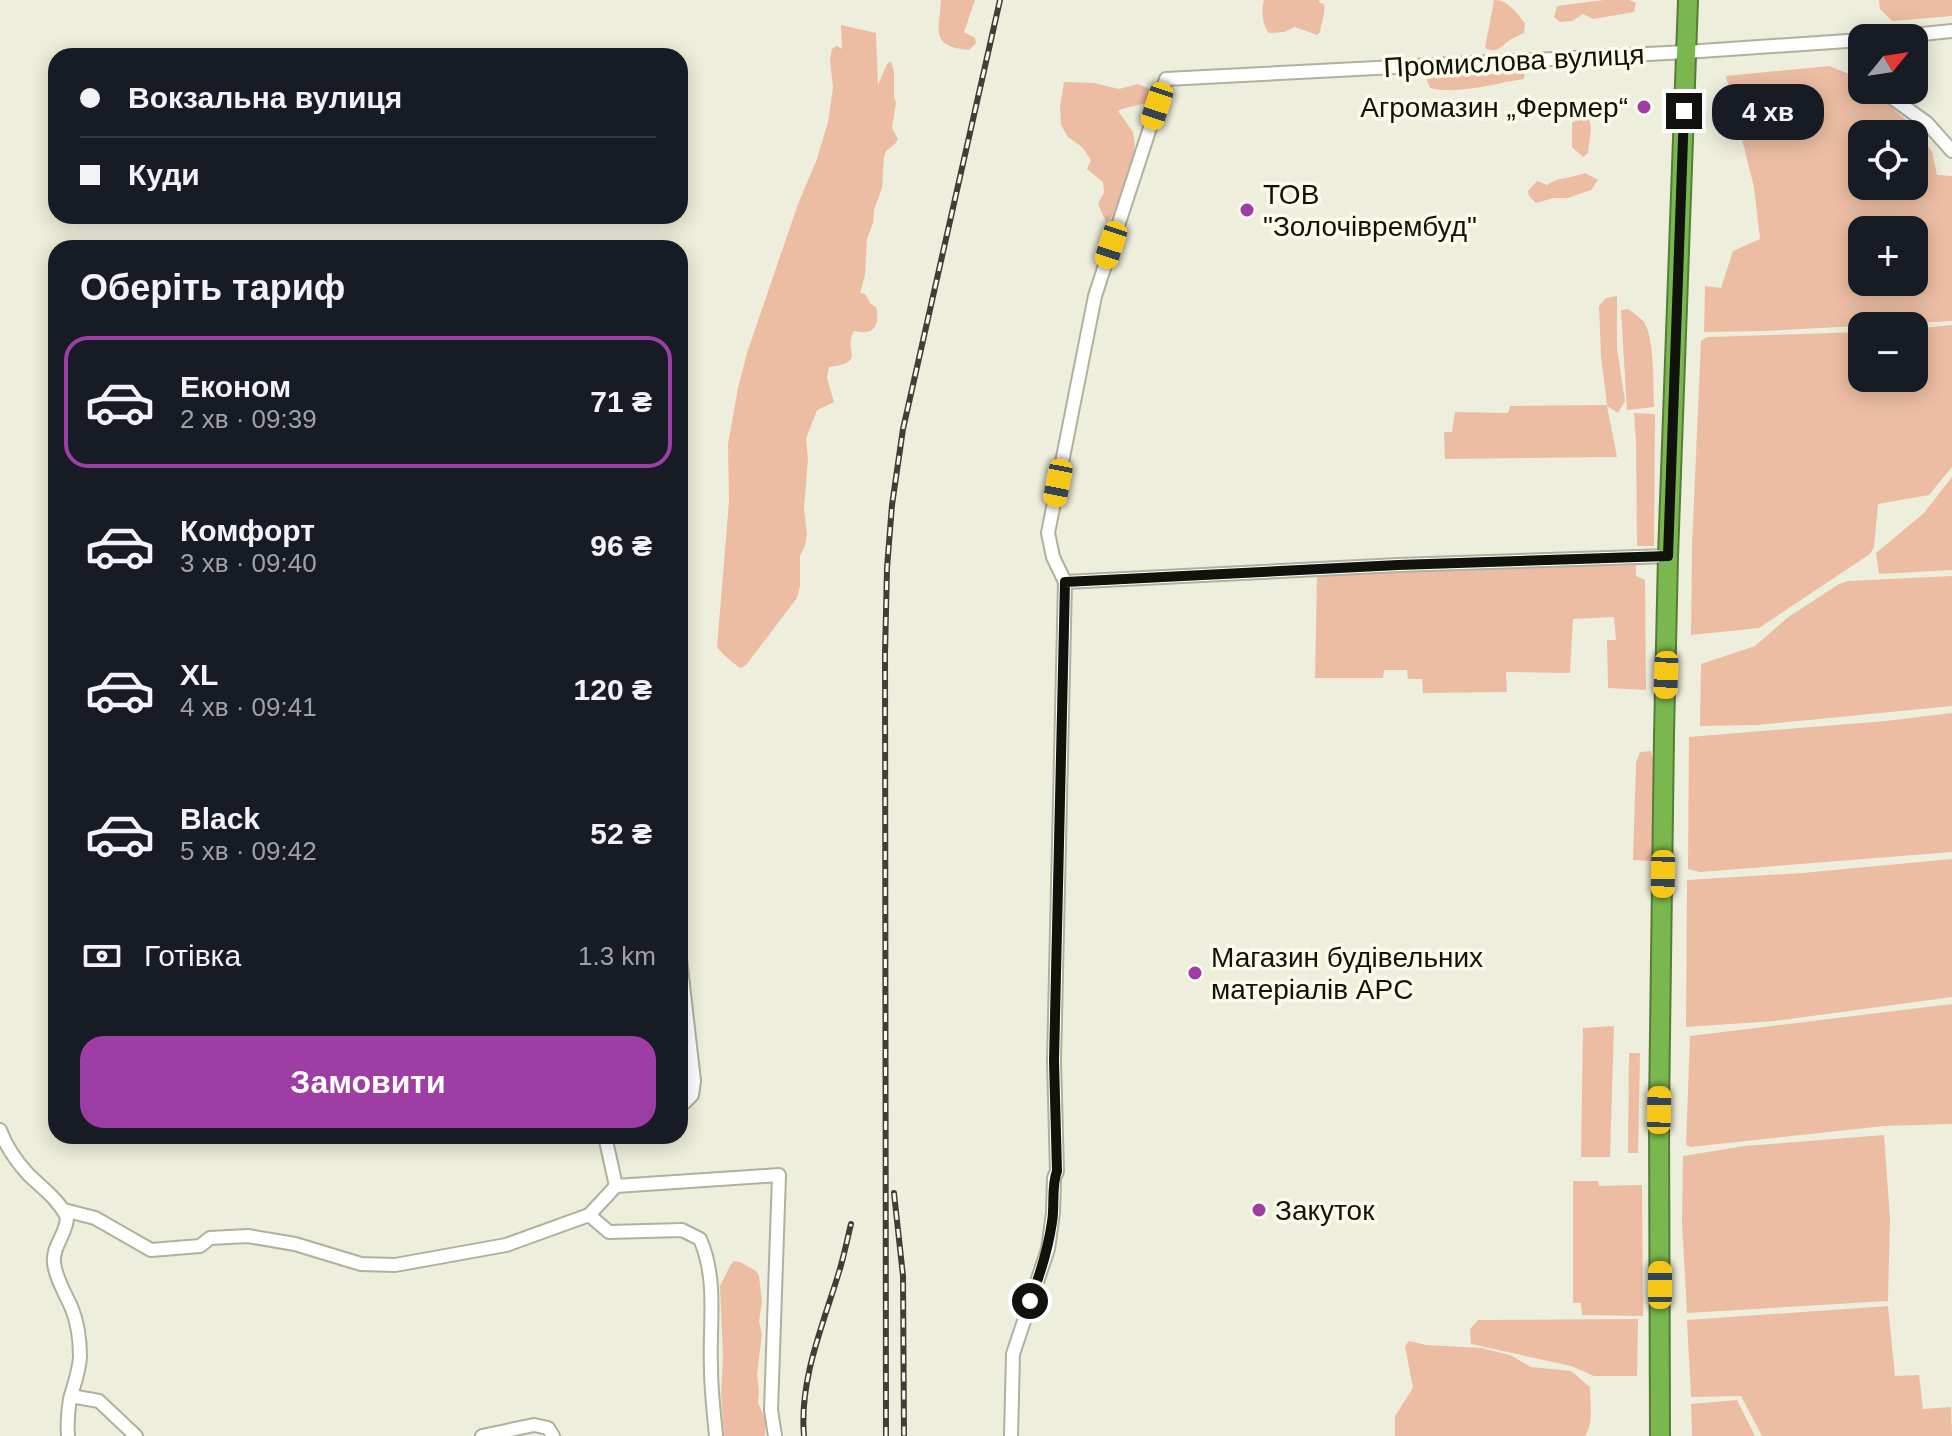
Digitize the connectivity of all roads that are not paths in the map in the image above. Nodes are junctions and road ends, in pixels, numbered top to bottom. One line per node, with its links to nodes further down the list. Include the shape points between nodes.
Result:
1 (1688, 0): 5 (highway)
2 (1952, 31): 3 (street)
3 (1928, 33)
4 (1848, 43): 5 (street, Промислова вулиця)
5 (1686, 52): 8 (highway); 9 (street, Промислова вулиця, via 1166,79 1095,296 1048,533)
6 (1901, 104): 7 (street)
7 (1952, 151)
8 (1668, 556): 9 (street); 25 (highway)
9 (1065, 582): 24 (street, via 1057,1171 1048,1249 1013,1354)
10 (688, 1029): 11 (street, via 694,1081)
11 (688, 1099)
12 (0, 1130): 15 (street, via 20,1165)
13 (607, 1144): 14 (street)
14 (616, 1186): 16 (street); 23 (street, via 779,1175 771,1410)
15 (64, 1210): 16 (street, via 95,1218 151,1250 248,1236 361,1264 395,1265 506,1245); 17 (street, via 68,1222 53,1261 79,1336)
16 (589, 1215): 22 (street, via 609,1232 682,1230 700,1239 710,1271)
17 (71, 1396): 18 (street); 19 (street, via 99,1401)
18 (68, 1436)
19 (136, 1436)
20 (482, 1436): 21 (street, via 534,1425 548,1428)
21 (553, 1436)
22 (716, 1436)
23 (775, 1436)
24 (1011, 1436)
25 (1660, 1436)

